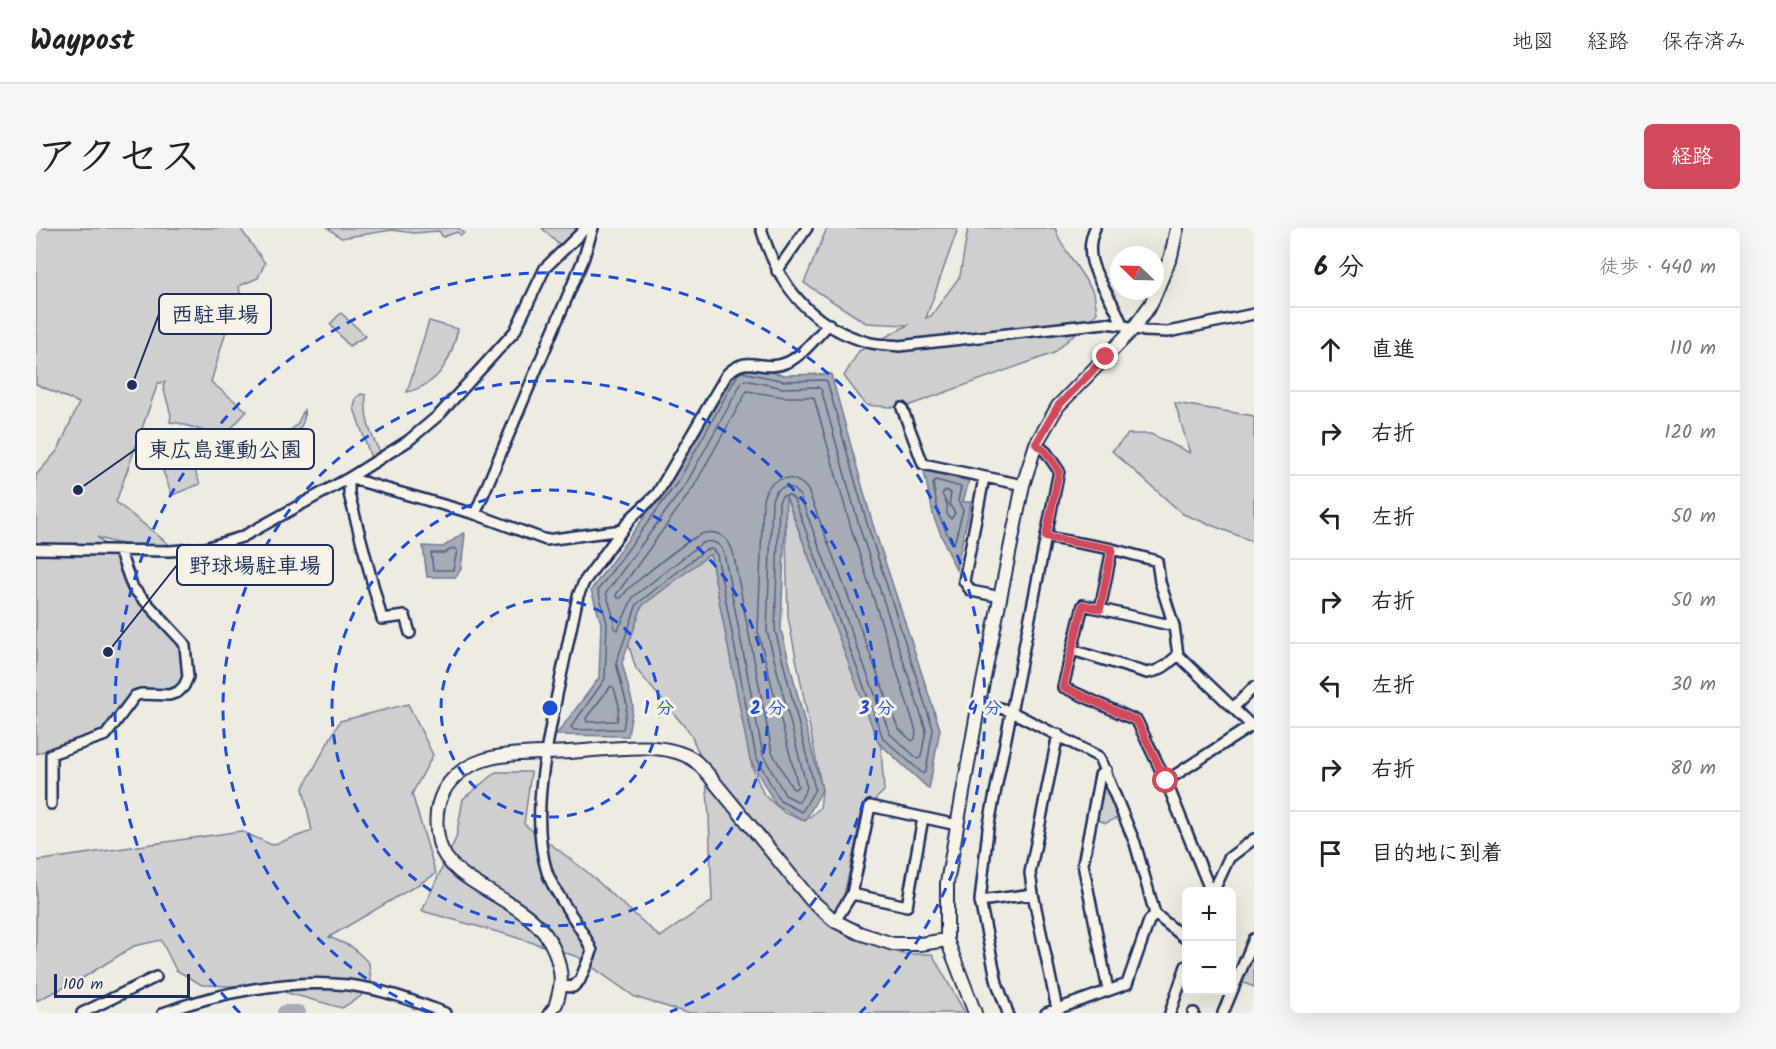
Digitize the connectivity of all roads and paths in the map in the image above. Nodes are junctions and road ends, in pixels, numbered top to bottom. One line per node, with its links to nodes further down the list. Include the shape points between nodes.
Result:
1 (586, 228): 13 (street, via 545,268 515,332 440,414 408,441)
2 (593, 228): 16 (street, via 584,260)
3 (761, 228): 7 (street)
4 (807, 228): 7 (street)
5 (1095, 228): 10 (street, via 1092,264)
6 (1177, 228): 10 (street, via 1171,256 1150,304)
7 (777, 271): 9 (street, via 809,312)
8 (1254, 314): 10 (street, via 1168,332)
9 (829, 324): 10 (street, via 868,343 899,346 1093,324); 17 (street, via 789,362 770,367 736,365 657,494)
10 (1127, 327): 12 (street, via 1058,406)
11 (902, 408): 14 (street, via 923,464)
12 (1036, 444): 15 (street); 18 (street, via 1059,471)
13 (349, 477): 16 (street); 21 (street, via 242,537 205,548); 25 (street, via 349,494 382,619 405,616)
14 (984, 478): 15 (street); 22 (street, via 964,580 971,591)
15 (1023, 485): 22 (street)
16 (475, 514): 17 (street, via 546,540)
17 (622, 530): 34 (street, via 578,596)
18 (1046, 537): 20 (street); 31 (street)
19 (36, 549): 21 (street)
20 (1112, 549): 23 (street); 24 (street, via 1157,561)
21 (119, 550): 37 (street, via 133,588 183,642 188,677 178,692 135,696 106,735 51,754)
22 (1000, 597): 29 (street)
23 (1100, 609): 24 (street); 26 (street, via 1083,605)
24 (1174, 626): 27 (street)
25 (410, 633)
26 (1072, 650): 27 (street, via 1147,673 1166,667); 36 (street, via 1063,687 1137,721)
27 (1178, 655): 30 (street)
28 (1254, 687): 30 (street)
29 (979, 702): 31 (street); 39 (street)
30 (1233, 708): 32 (street)
31 (1010, 711): 33 (street); 45 (street, via 988,829)
32 (1253, 727): 36 (street)
33 (1058, 734): 35 (street, via 1099,757); 44 (street, via 1030,873)
34 (545, 754): 47 (street, via 644,748 666,750 694,760 811,900); 53 (street, via 540,843 548,874 592,951 580,980 573,987); 53 (street, via 486,759 465,770 447,784 438,800 435,821 440,845 450,862 464,875 520,908 540,927 561,970)
35 (1106, 770): 46 (street, via 1135,843); 54 (street, via 1100,775 1083,864)
36 (1166, 781): 41 (street)
37 (51, 804)
38 (923, 818): 39 (street); 43 (street, via 870,807); 43 (street, via 907,906)
39 (957, 825): 50 (street, via 947,883)
40 (1254, 839): 42 (street, via 1229,858)
41 (1210, 887)
42 (1214, 887)
43 (852, 894): 47 (street)
44 (1033, 894): 45 (street); 56 (street)
45 (980, 901): 61 (street, via 997,983)
46 (1155, 914): 48 (street); 54 (street, via 1127,984)
47 (834, 921): 50 (street, via 893,944)
48 (1182, 936)
49 (1254, 939): 64 (street)
50 (947, 940): 60 (street)
51 (156, 977): 57 (street)
52 (1182, 978): 63 (street)
53 (561, 986): 55 (street)
54 (1108, 990): 56 (street)
55 (553, 1009)
56 (1057, 1009): 62 (street)
57 (81, 1013)
58 (163, 1013): 59 (street, via 249,990 303,983 349,985 400,996)
59 (445, 1013)
60 (975, 1013)
61 (1008, 1013)
62 (1046, 1013)
63 (1170, 1013)
64 (1223, 1013)

